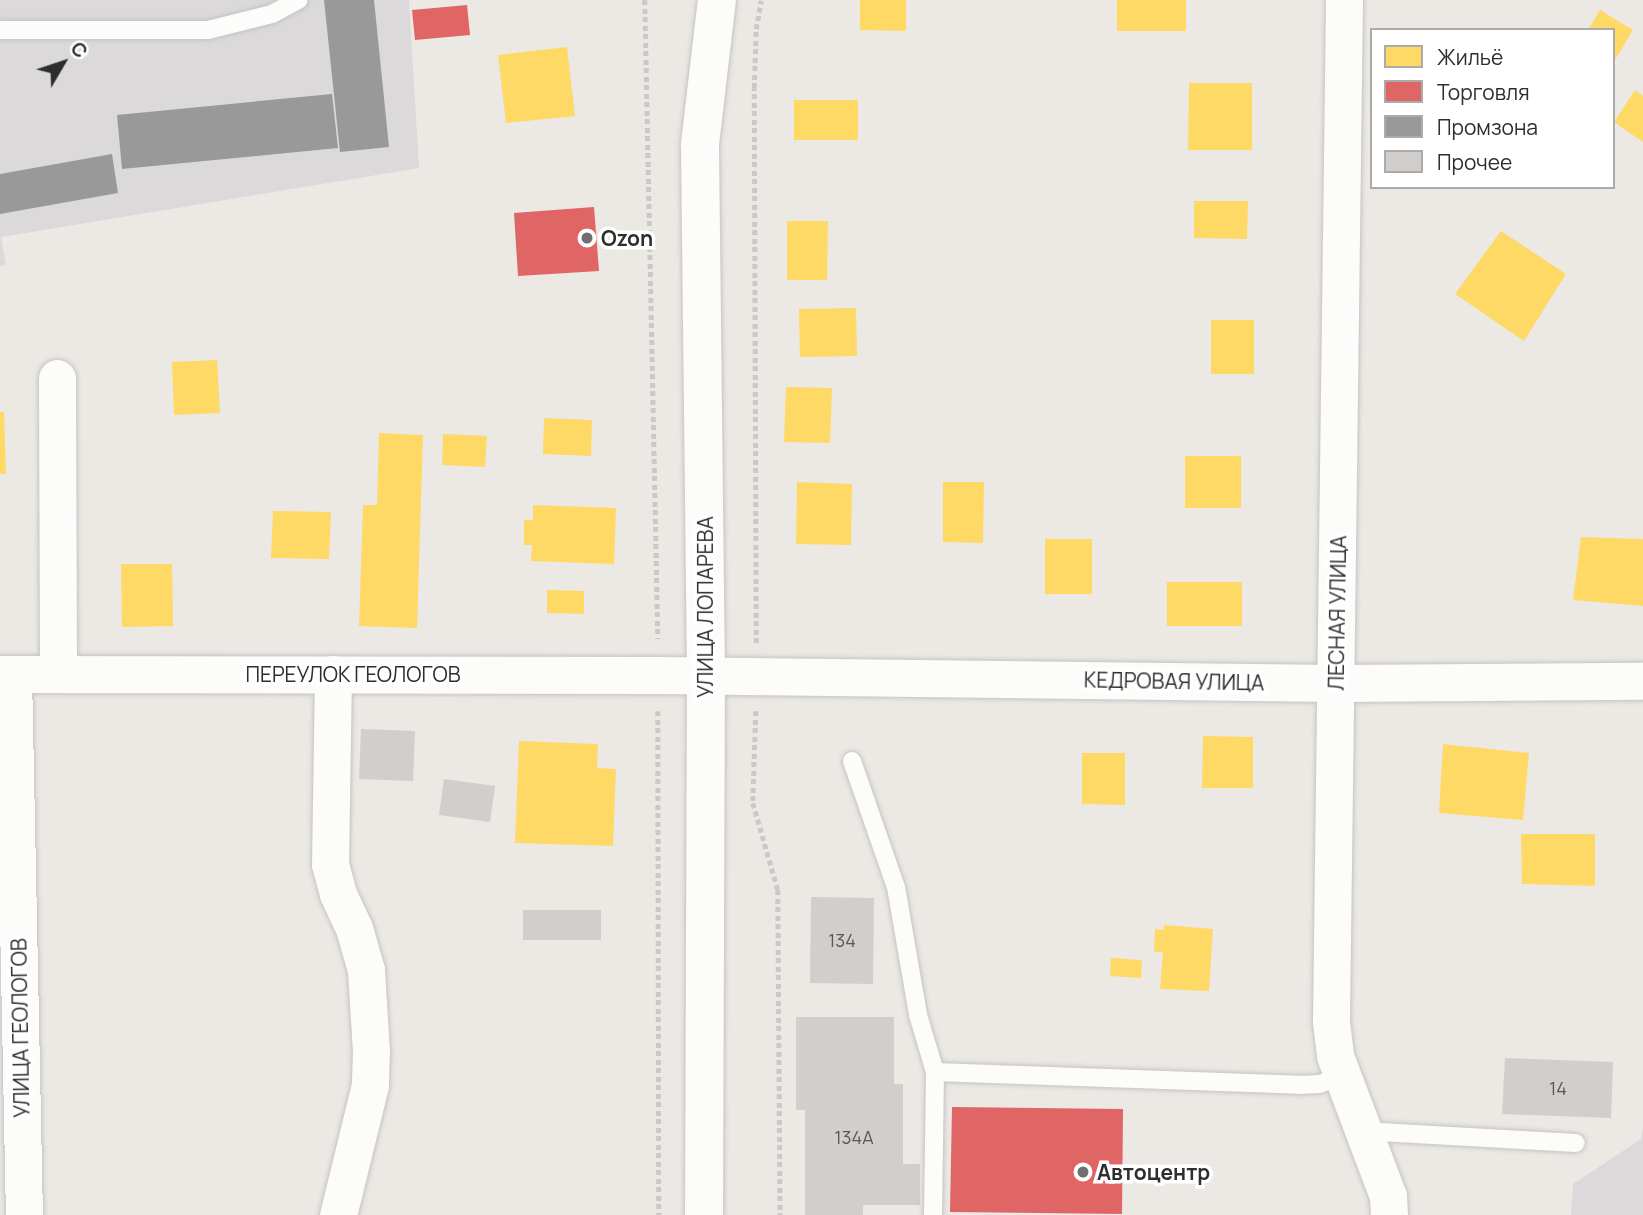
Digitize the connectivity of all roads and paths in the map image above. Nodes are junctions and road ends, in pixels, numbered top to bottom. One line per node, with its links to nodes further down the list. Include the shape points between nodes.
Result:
1 (298, 0): 7 (lane, via 272,14 208,30)
2 (645, 0): 13 (path)
3 (697, 0): 8 (main road)
4 (717, 0): 8 (main road, УЛИЦА ЛОПАРЕВА)
5 (761, 0): 15 (path, via 754,88)
6 (1344, 0): 17 (street, ЛЕСНАЯ УЛИЦА)
7 (0, 30)
8 (700, 144): 14 (main road, УЛИЦА ЛОПАРЕВА)
9 (57, 378): 11 (street)
10 (7, 674): 11 (street, ПЕРЕУЛОК ГЕОЛОГОВ); 23 (street, УЛИЦА ГЕОЛОГОВ)
11 (58, 674): 12 (street, ПЕРЕУЛОК ГЕОЛОГОВ)
12 (333, 674): 13 (street, ПЕРЕУЛОК ГЕОЛОГОВ); 24 (street, via 330,864 366,970 371,1051 369,1084)
13 (658, 675): 14 (street, ПЕРЕУЛОК ГЕОЛОГОВ); 25 (path)
14 (706, 676): 15 (street, КЕДРОВАЯ УЛИЦА); 26 (main road, УЛИЦА ЛОПАРЕВА)
15 (757, 676): 17 (street, КЕДРОВАЯ УЛИЦА); 27 (path, via 752,803 778,890)
16 (1643, 681): 17 (street, КЕДРОВАЯ УЛИЦА)
17 (1336, 683): 20 (street, ЛЕСНАЯ УЛИЦА, via 1331,1023)
18 (852, 761): 19 (lane, via 896,887 918,1015)
19 (935, 1072): 20 (lane, via 1300,1085); 28 (lane)
20 (1342, 1077): 21 (street, ЛЕСНАЯ УЛИЦА)
21 (1362, 1130): 22 (lane); 29 (street, ЛЕСНАЯ УЛИЦА, via 1388,1196)
22 (1576, 1143)
23 (24, 1215)
24 (338, 1215)
25 (660, 1215)
26 (704, 1215)
27 (779, 1215)
28 (933, 1215)
29 (1389, 1215)

